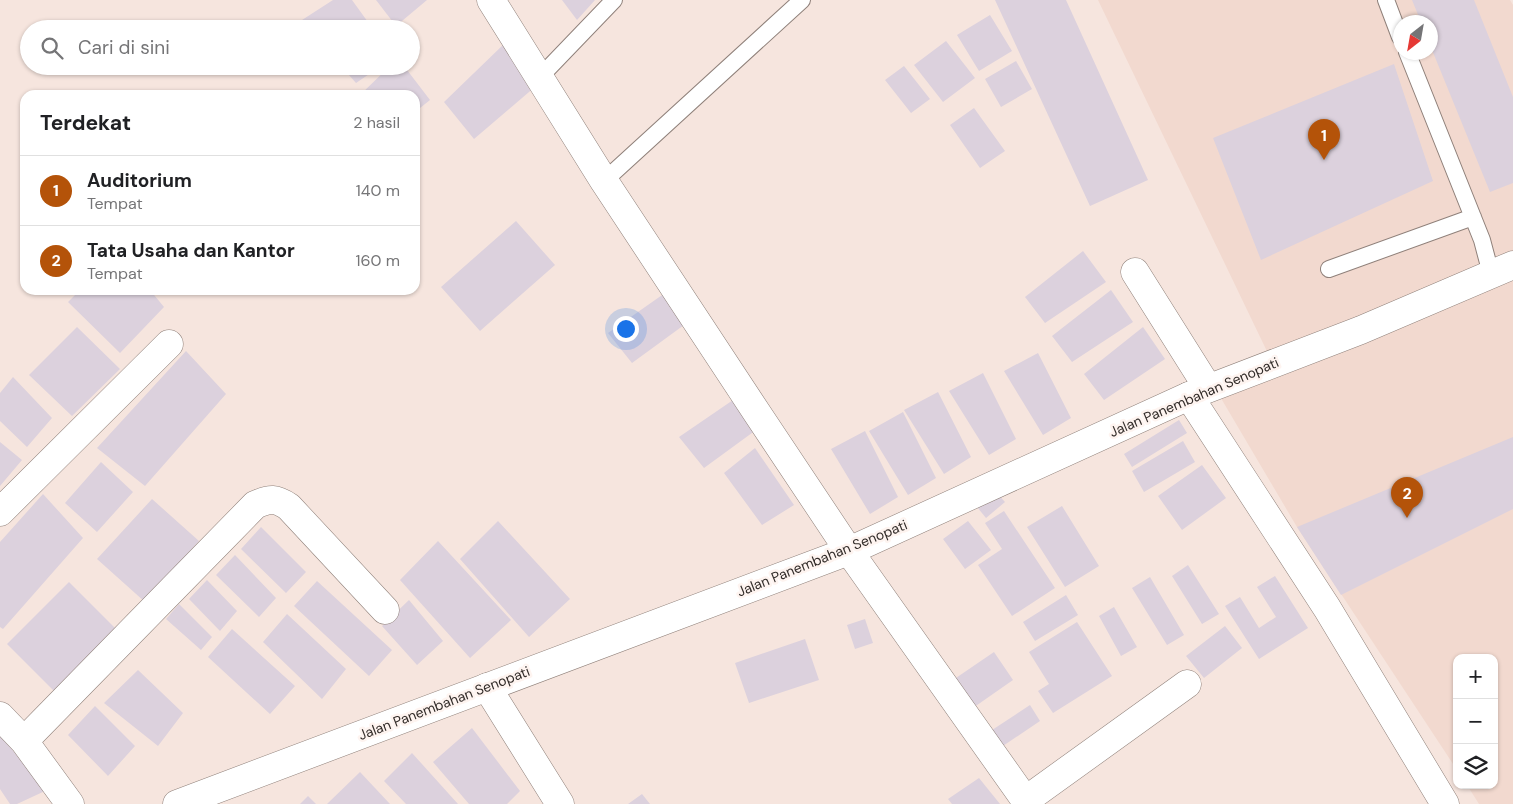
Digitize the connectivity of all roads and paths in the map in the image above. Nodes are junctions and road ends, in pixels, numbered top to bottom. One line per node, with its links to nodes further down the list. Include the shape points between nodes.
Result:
1 (491, 0): 7 (street)
2 (614, 0): 7 (lane)
3 (802, 0): 8 (lane)
4 (1386, 0): 5 (lane)
5 (1393, 18)
6 (1410, 60): 9 (lane)
7 (540, 77): 8 (street)
8 (604, 182): 16 (street)
9 (1472, 217): 10 (lane); 11 (lane, via 1482,240)
10 (1329, 269)
11 (1502, 270): 14 (street, Jalan Panembahan Senopati, via 1361,330)
12 (1134, 272): 14 (street)
13 (169, 344): 15 (street)
14 (1198, 392): 16 (street, Jalan Panembahan Senopati); 26 (street)
15 (0, 512)
16 (849, 551): 19 (street, Jalan Panembahan Senopati); 22 (street)
17 (384, 610): 21 (street, via 289,507 276,499 267,500 255,505)
18 (1186, 684): 22 (street)
19 (488, 687): 24 (street, Jalan Panembahan Senopati); 25 (street)
20 (0, 716): 21 (street)
21 (24, 741): 23 (street)
22 (1027, 802)
23 (70, 804)
24 (177, 804)
25 (560, 804)
26 (1445, 804)

